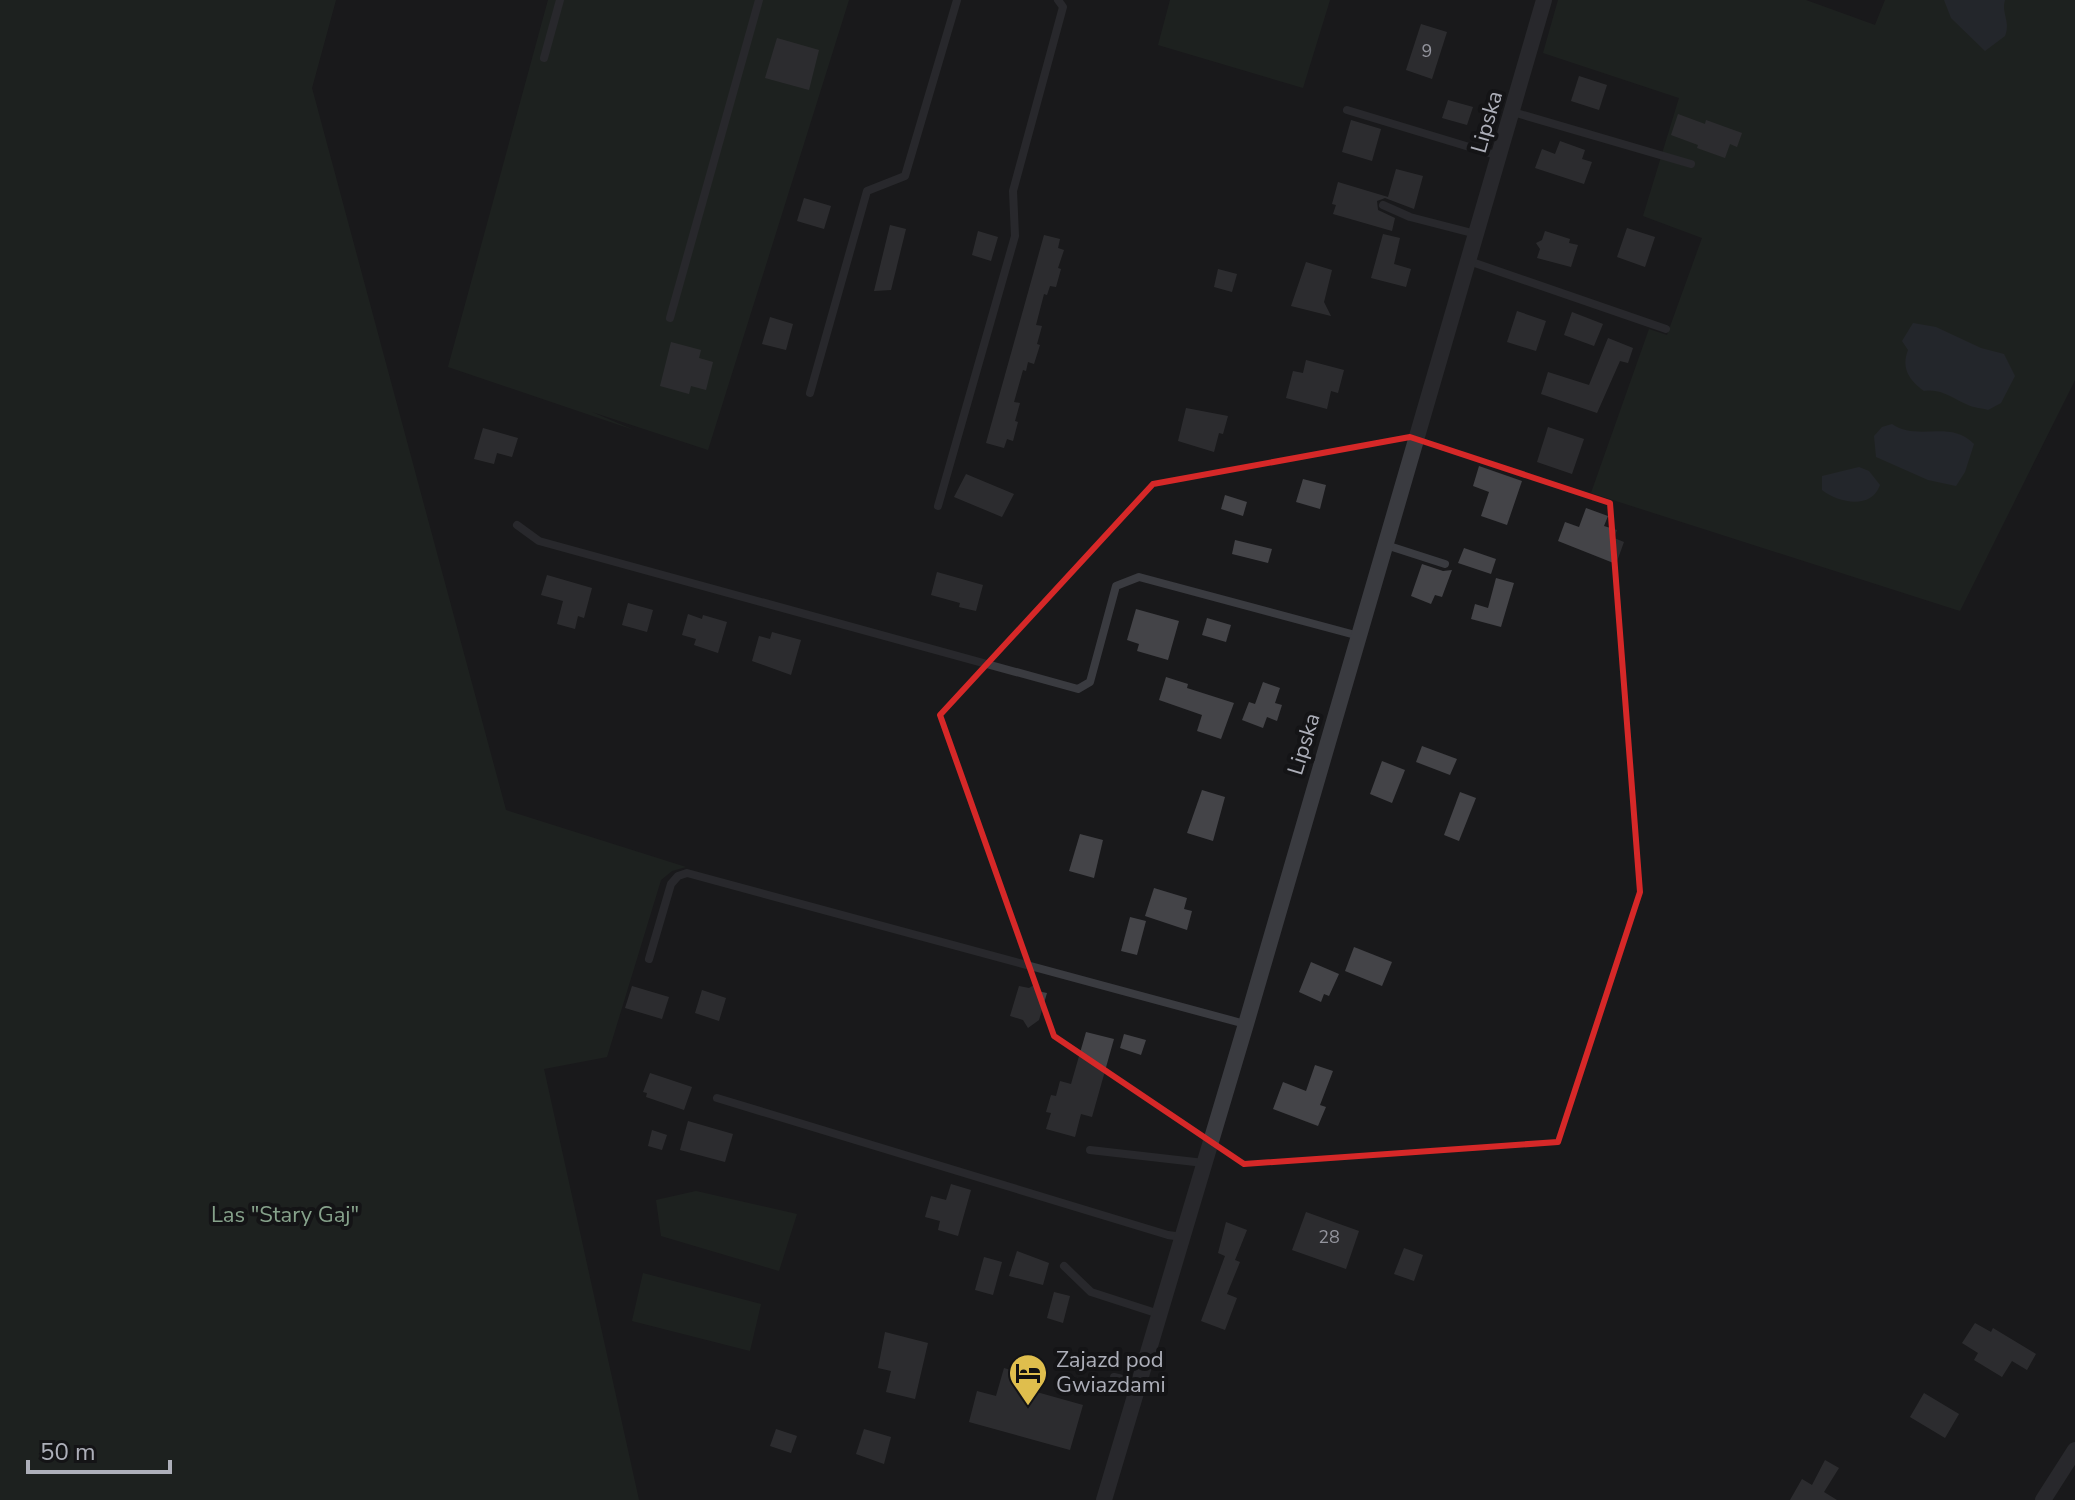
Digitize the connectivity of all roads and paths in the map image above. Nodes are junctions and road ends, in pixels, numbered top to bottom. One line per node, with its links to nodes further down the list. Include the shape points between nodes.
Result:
1 (560, 0): 6 (lane)
2 (759, 0): 14 (lane)
3 (957, 0): 16 (lane, via 905,176 867,191)
4 (1058, 0): 17 (lane, via 1063,7 1056,42 1013,191 1015,236)
5 (1544, 0): 8 (street, Lipska)
6 (544, 58)
7 (1347, 110): 9 (lane)
8 (1513, 112): 9 (street, Lipska); 10 (lane)
9 (1500, 156): 12 (street, Lipska)
10 (1691, 164)
11 (1383, 205): 12 (lane)
12 (1477, 234): 13 (street, Lipska)
13 (1469, 261): 15 (lane); 19 (street, Lipska)
14 (670, 318)
15 (1666, 329)
16 (810, 393)
17 (938, 506)
18 (517, 525): 21 (lane, via 539,541 1078,689 1090,682 1116,586 1139,577)
19 (1386, 545): 20 (lane); 21 (street, Lipska)
20 (1445, 564)
21 (1360, 636): 23 (street, Lipska)
22 (649, 959): 23 (lane, via 671,884 687,873)
23 (1246, 1024): 26 (street, Lipska)
24 (717, 1098): 27 (lane)
25 (1090, 1150): 26 (lane)
26 (1204, 1163): 27 (street, Lipska)
27 (1182, 1237): 29 (street, Lipska)
28 (1064, 1266): 29 (lane, via 1091,1292)
29 (1159, 1314): 31 (street, Lipska)
30 (1114, 1377): 31 (lane)
31 (1138, 1383): 33 (street, Lipska)
32 (2075, 1450): 34 (street)
33 (1104, 1500)
34 (2043, 1500)

